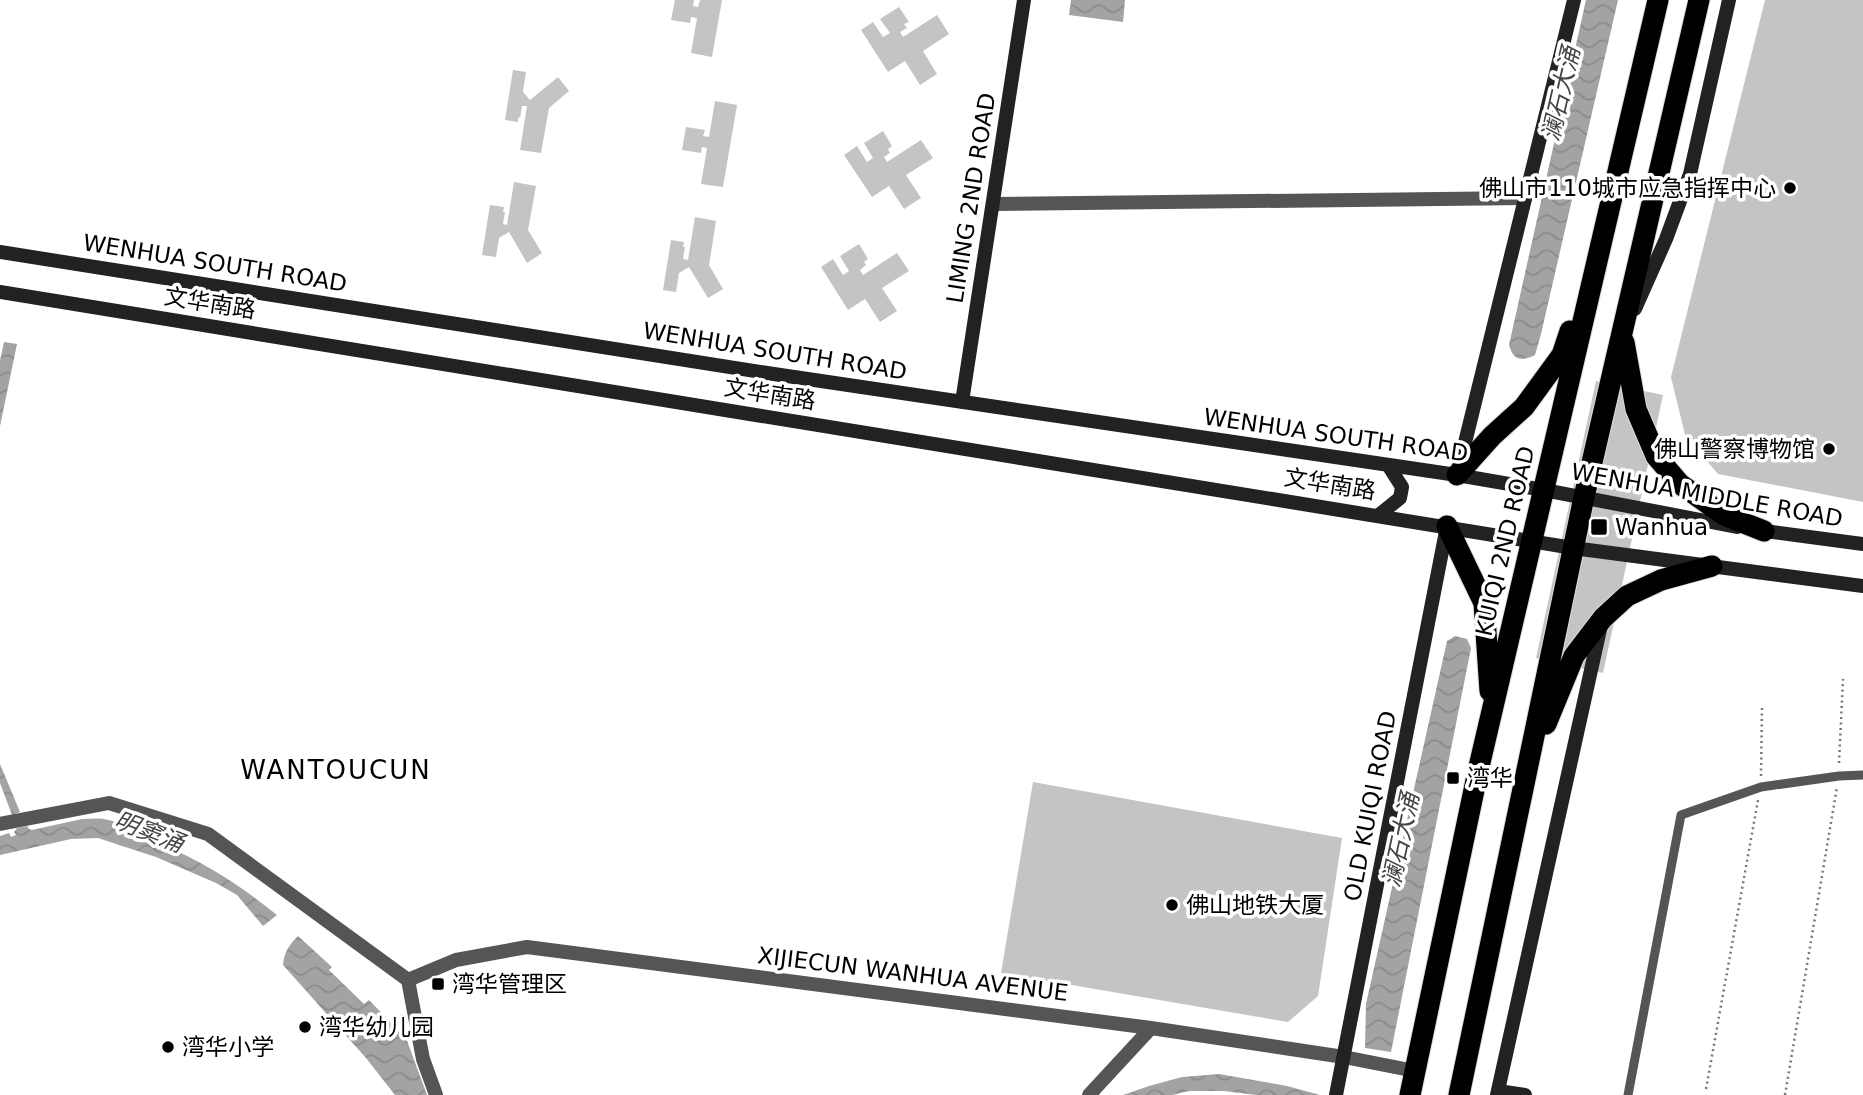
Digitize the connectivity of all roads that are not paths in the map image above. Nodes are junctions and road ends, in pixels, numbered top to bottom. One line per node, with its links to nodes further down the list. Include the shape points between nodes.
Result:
1 (1024, 0): 7 (main road, LIMING 2ND ROAD)
2 (1574, 0): 6 (main road)
3 (1658, 0): 8 (highway, KUIQI 2ND ROAD)
4 (1699, 0): 16 (highway)
5 (1729, 0): 11 (main road, via 1690,174)
6 (1525, 198): 7 (street); 14 (main road)
7 (993, 204): 12 (main road, LIMING 2ND ROAD)
8 (1604, 237): 14 (highway, via 1562,355 1524,407); 15 (highway, KUIQI 2ND ROAD)
9 (0, 251): 12 (main road, WENHUA SOUTH ROAD)
10 (0, 292): 17 (main road, 文华南路)
11 (1623, 336): 19 (highway, via 1636,409 1656,456 1680,484 1724,515)
12 (962, 402): 13 (main road, WENHUA SOUTH ROAD)
13 (1388, 465): 14 (main road, WENHUA SOUTH ROAD); 17 (main road, via 1402,486 1400,498)
14 (1457, 475): 15 (main road, WENHUA SOUTH ROAD)
15 (1544, 490): 16 (main road, WENHUA MIDDLE ROAD); 20 (highway, KUIQI 2ND ROAD)
16 (1584, 497): 19 (main road, WENHUA MIDDLE ROAD); 22 (highway)
17 (1379, 515): 18 (main road, 文华南路)
18 (1447, 526): 20 (main road, 文华南路); 26 (highway, via 1484,603); 32 (main road, OLD KUIQI ROAD)
19 (1764, 531): 21 (main road, WENHUA MIDDLE ROAD)
20 (1532, 540): 22 (main road); 26 (highway, KUIQI 2ND ROAD)
21 (1863, 544)
22 (1573, 548): 23 (main road); 28 (highway)
23 (1712, 566): 24 (main road); 25 (highway, via 1661,580 1626,596)
24 (1863, 586)
25 (1603, 618): 28 (highway, via 1574,656); 34 (main road)
26 (1491, 716): 33 (highway, KUIQI 2ND ROAD)
27 (1863, 775): 41 (lane, via 1761,787 1681,815)
28 (1522, 792): 39 (highway)
29 (0, 824): 30 (street, via 109,803 208,834)
30 (408, 980): 31 (street, XIJIECUN WANHUA AVENUE, via 456,960 527,947); 35 (street, via 423,1059)
31 (1151, 1028): 32 (street, XIJIECUN WANHUA AVENUE); 36 (street)
32 (1344, 1057): 33 (street, XIJIECUN WANHUA AVENUE); 37 (main road, OLD KUIQI ROAD)
33 (1415, 1071): 38 (highway, KUIQI 2ND ROAD)
34 (1497, 1093): 40 (main road)
35 (436, 1095)
36 (1089, 1095)
37 (1336, 1095)
38 (1410, 1095)
39 (1459, 1095)
40 (1525, 1095)
41 (1628, 1095)

